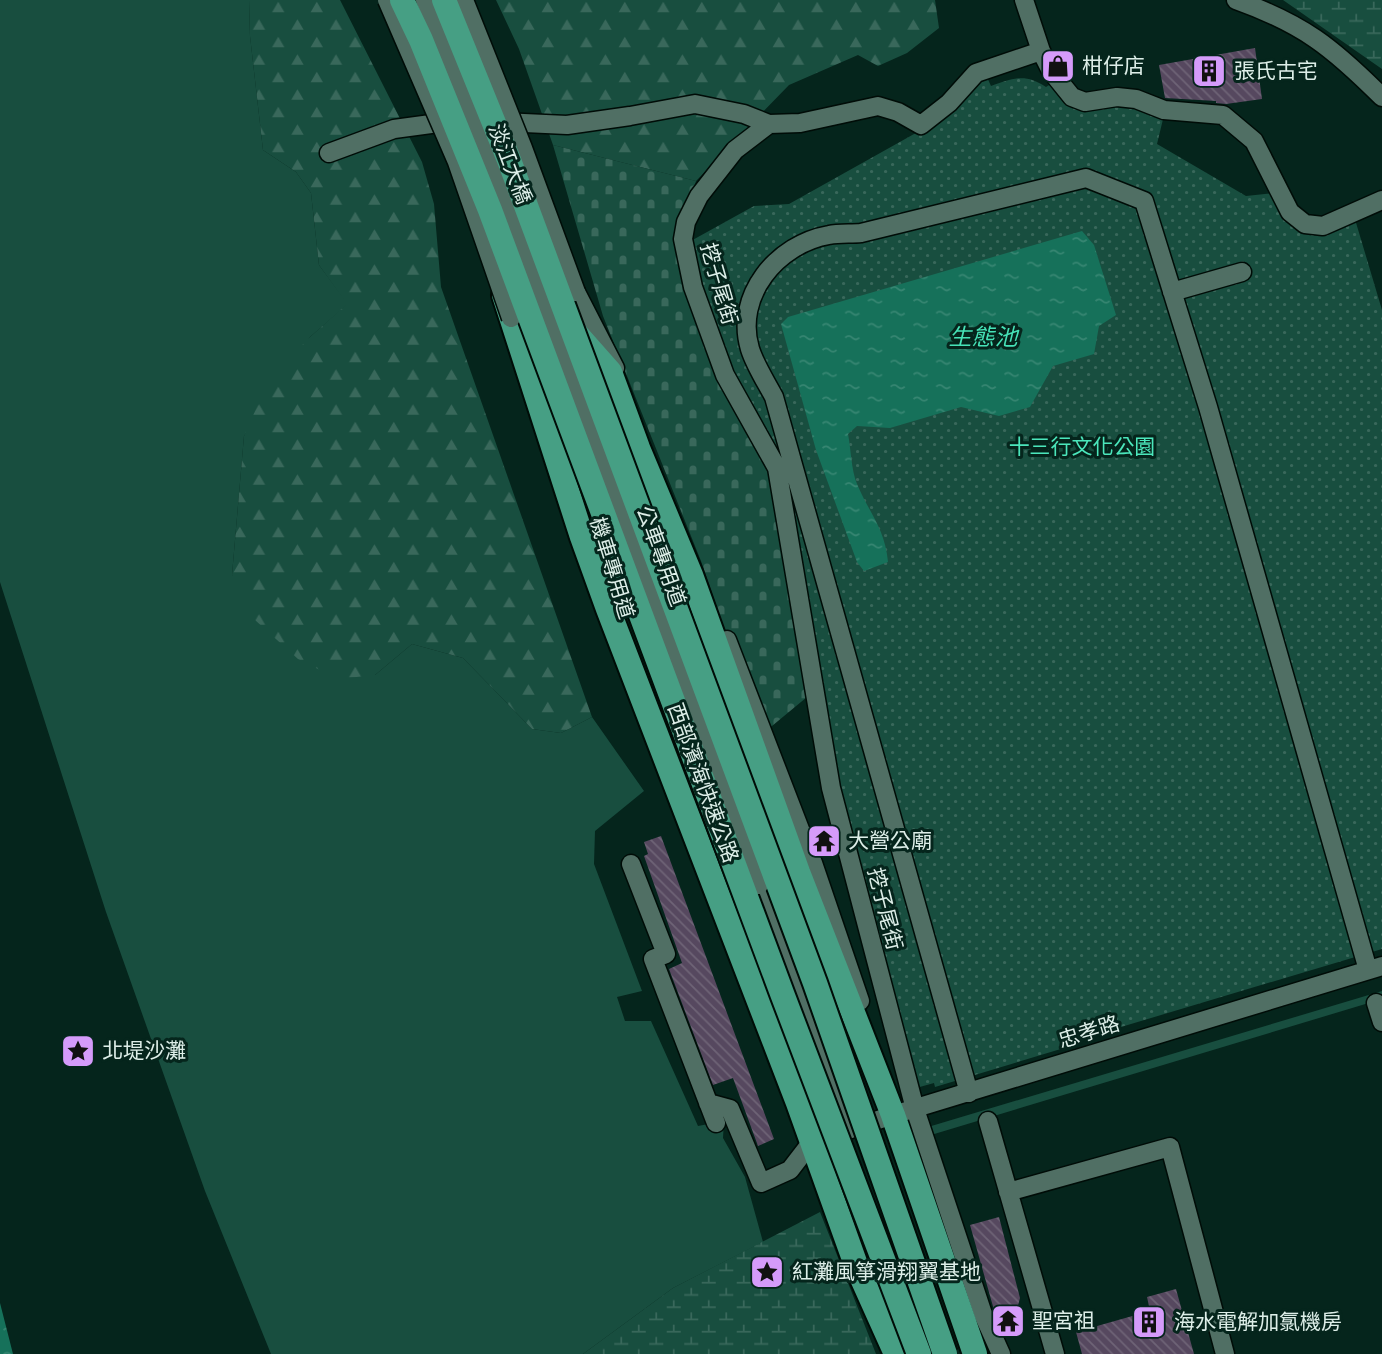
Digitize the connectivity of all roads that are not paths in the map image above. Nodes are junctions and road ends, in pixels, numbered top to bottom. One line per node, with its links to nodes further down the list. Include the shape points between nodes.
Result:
1 (387, 0): 19 (street, 機車專用道, bridge, via 457,162 600,608)
2 (402, 0): 13 (highway, 淡江大橋, bridge)
3 (425, 0): 28 (street, 公車專用道, bridge, via 489,155)
4 (444, 0): 16 (highway, 淡江大橋, bridge)
5 (464, 0): 18 (street, bridge, via 576,292 618,375 700,570)
6 (1024, 0): 8 (street)
7 (1236, 0): 9 (street, via 1309,33 1352,66)
8 (1041, 51): 10 (street, via 976,74 921,125 878,106 800,123); 12 (street, via 1072,97 1085,102 1117,97 1164,110 1223,115 1254,141 1290,212 1305,224 1323,226)
9 (1382, 97)
10 (769, 124): 11 (street, via 695,104 567,125 424,124 394,129); 25 (street, 挖子尾街, via 735,150 699,196 686,222 685,256 725,375 777,468 831,788)
11 (330, 153)
12 (1382, 200)
13 (490, 210): 19 (highway, bridge, via 486,223 490,255 574,514); 32 (highway, 西部濱海快速公路, bridge)
14 (1242, 272): 15 (street)
15 (1172, 292): 20 (street); 23 (street, via 1144,201 1086,178 861,233 828,235 793,248 767,270 750,297 745,321 750,350 774,397)
16 (572, 329): 18 (highway, via 610,372); 33 (highway, 西部濱海快速公路, bridge, via 815,983)
17 (631, 864): 24 (street, via 666,954 653,959)
18 (806, 867): 25 (highway)
19 (716, 905): 29 (highway)
20 (1375, 968): 23 (street, 忠孝路)
21 (1376, 1003): 22 (street)
22 (1382, 1022)
23 (969, 1093): 25 (street, 忠孝路)
24 (708, 1103): 27 (street); 29 (street, via 730,1109 761,1183 790,1170)
25 (904, 1112): 28 (street, 忠孝路); 34 (highway); 35 (street, 挖子尾街)
26 (988, 1121): 30 (street)
27 (716, 1123)
28 (850, 1129): 29 (street, 忠孝路)
29 (810, 1144): 31 (highway)
30 (1008, 1192): 36 (street); 37 (street, via 1170,1147)
31 (896, 1354)
32 (919, 1354)
33 (945, 1354)
34 (975, 1354)
35 (1002, 1354)
36 (1055, 1354)
37 (1225, 1354)

